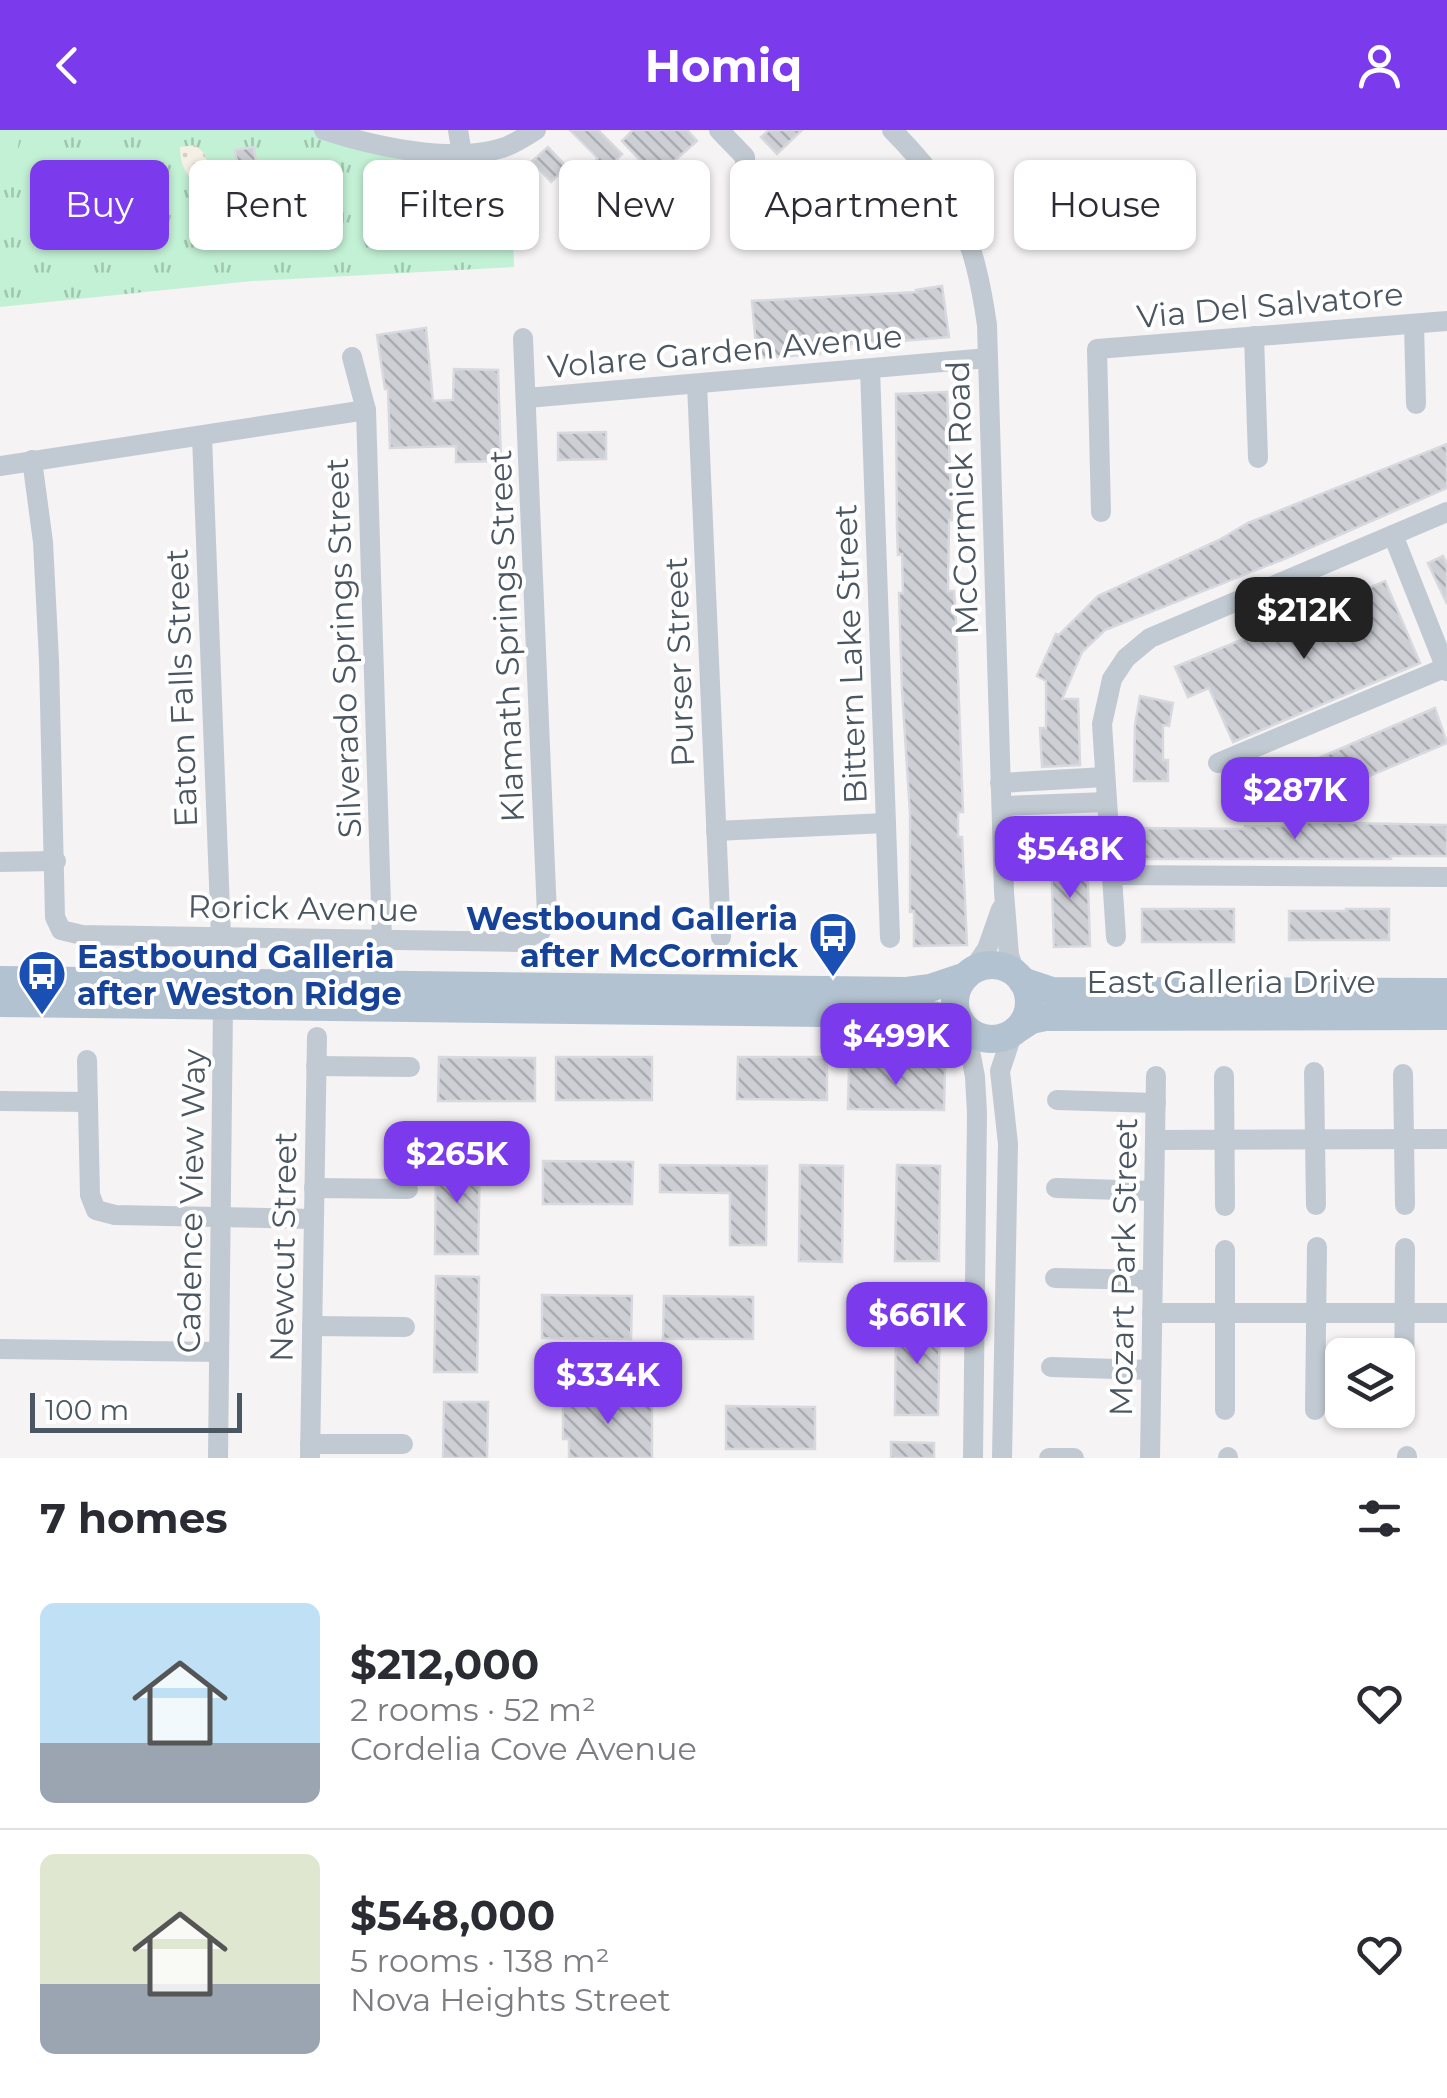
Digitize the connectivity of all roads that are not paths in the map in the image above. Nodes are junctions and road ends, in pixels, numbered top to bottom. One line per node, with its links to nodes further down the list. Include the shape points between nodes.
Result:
1 (324, 130): 6 (street, via 364,143)
2 (458, 130): 6 (street)
3 (536, 130): 6 (street, via 502,148)
4 (719, 130): 7 (street)
5 (892, 130): 13 (street, McCormick Road, via 942,188 964,227 979,269)
6 (462, 154)
7 (745, 160)
8 (1447, 321): 9 (street, Via Del Salvatore)
9 (1414, 324): 10 (street, Via Del Salvatore); 17 (street)
10 (1254, 336): 20 (street); 23 (street, Via Del Salvatore, via 1097,349)
11 (523, 338): 16 (street, Klamath Springs Street)
12 (352, 357): 18 (street, Silverado Springs Street)
13 (988, 358): 14 (street, Volare Garden Avenue); 29 (street, McCormick Road)
14 (870, 368): 15 (street, Volare Garden Avenue); 32 (street, Bittern Lake Street)
15 (697, 384): 16 (street, Volare Garden Avenue); 33 (street, Purser Street)
16 (527, 398): 39 (street, Klamath Springs Street, via 546,915)
17 (1416, 404)
18 (366, 410): 19 (street); 44 (street, Silverado Springs Street)
19 (202, 436): 21 (street); 40 (street, Eaton Falls Street)
20 (1258, 458)
21 (32, 460): 22 (street); 34 (street, via 44,542)
22 (0, 466)
23 (1101, 512)
24 (1447, 512): 25 (street)
25 (1392, 535): 26 (street); 28 (street, via 1150,638 1126,658 1104,703)
26 (1446, 669): 27 (street)
27 (1218, 763)
28 (1105, 777): 29 (street); 30 (street)
29 (1000, 782): 31 (street, McCormick Road)
30 (1107, 802): 31 (street); 36 (street)
31 (1002, 806): 38 (street, McCormick Road)
32 (886, 823): 33 (street); 43 (street, Bittern Lake Street)
33 (716, 830): 42 (street, Purser Street)
34 (56, 861): 35 (street); 40 (street, Rorick Avenue, via 61,930)
35 (0, 862)
36 (1112, 875): 37 (street); 41 (street)
37 (1447, 877)
38 (1004, 892): 45 (street, McCormick Road, via 994,934); 46 (street, McCormick Road, via 1009,955)
39 (541, 931): 44 (street, Rorick Avenue, via 519,942)
40 (220, 937): 44 (street, Rorick Avenue)
41 (1116, 937)
42 (721, 938)
43 (890, 938)
44 (382, 940)
45 (969, 973): 46 (main road, via 992,965); 47 (main road, via 907,991); 52 (main road, via 955,994)
46 (1018, 977): 48 (main road, East Galleria Drive, via 1052,991); 53 (main road, via 1028,1006)
47 (0, 980)
48 (1447, 992)
49 (0, 1003): 50 (main road)
50 (222, 1006): 52 (main road, via 910,1011); 78 (street, Cadence View Way)
51 (1447, 1016): 53 (main road, East Galleria Drive, via 1041,1017)
52 (963, 1026): 53 (main road, via 986,1039); 102 (street, via 977,1113)
53 (1016, 1030): 103 (street, via 1000,1070 1008,1144)
54 (317, 1037): 56 (street, Newcut Street)
55 (87, 1060): 64 (street)
56 (316, 1066): 57 (street); 71 (street, Newcut Street)
57 (410, 1067)
58 (1314, 1072): 68 (street)
59 (1403, 1074): 69 (street)
60 (1156, 1076): 65 (street, Mozart Park Street)
61 (1224, 1076): 67 (street)
62 (1057, 1100): 65 (street)
63 (0, 1101): 64 (street)
64 (88, 1102): 78 (street, via 96,1210)
65 (1156, 1103): 66 (street, Mozart Park Street)
66 (1155, 1140): 67 (street); 74 (street, Mozart Park Street)
67 (1225, 1140): 68 (street); 76 (street)
68 (1315, 1140): 69 (street); 75 (street)
69 (1404, 1140): 70 (street); 77 (street)
70 (1447, 1140)
71 (314, 1188): 73 (street); 79 (street, Newcut Street)
72 (1056, 1188): 74 (street)
73 (408, 1189)
74 (1154, 1191): 84 (street, Mozart Park Street)
75 (1316, 1205)
76 (1226, 1206)
77 (1405, 1206)
78 (221, 1217): 79 (street); 94 (street, Cadence View Way)
79 (314, 1218): 90 (street, Newcut Street)
80 (1317, 1248): 87 (street)
81 (1405, 1248): 88 (street)
82 (1225, 1250): 86 (street)
83 (1055, 1278): 84 (street)
84 (1152, 1280): 85 (street, Mozart Park Street)
85 (1152, 1313): 86 (street); 96 (street, Mozart Park Street)
86 (1225, 1313): 87 (street); 97 (street)
87 (1316, 1313): 88 (street); 98 (street)
88 (1405, 1313): 89 (street); 92 (street)
89 (1447, 1313)
90 (312, 1326): 91 (street); 100 (street, Newcut Street)
91 (405, 1327)
92 (1405, 1338)
93 (0, 1350): 94 (street)
94 (219, 1352): 101 (street, Cadence View Way)
95 (1051, 1367): 96 (street)
96 (1152, 1370): 106 (street, Mozart Park Street)
97 (1225, 1410)
98 (1315, 1410)
99 (403, 1444): 100 (street)
100 (310, 1451)
101 (218, 1458)
102 (974, 1458)
103 (1002, 1458)
104 (1049, 1458): 105 (street)
105 (1074, 1458)
106 (1150, 1458)

